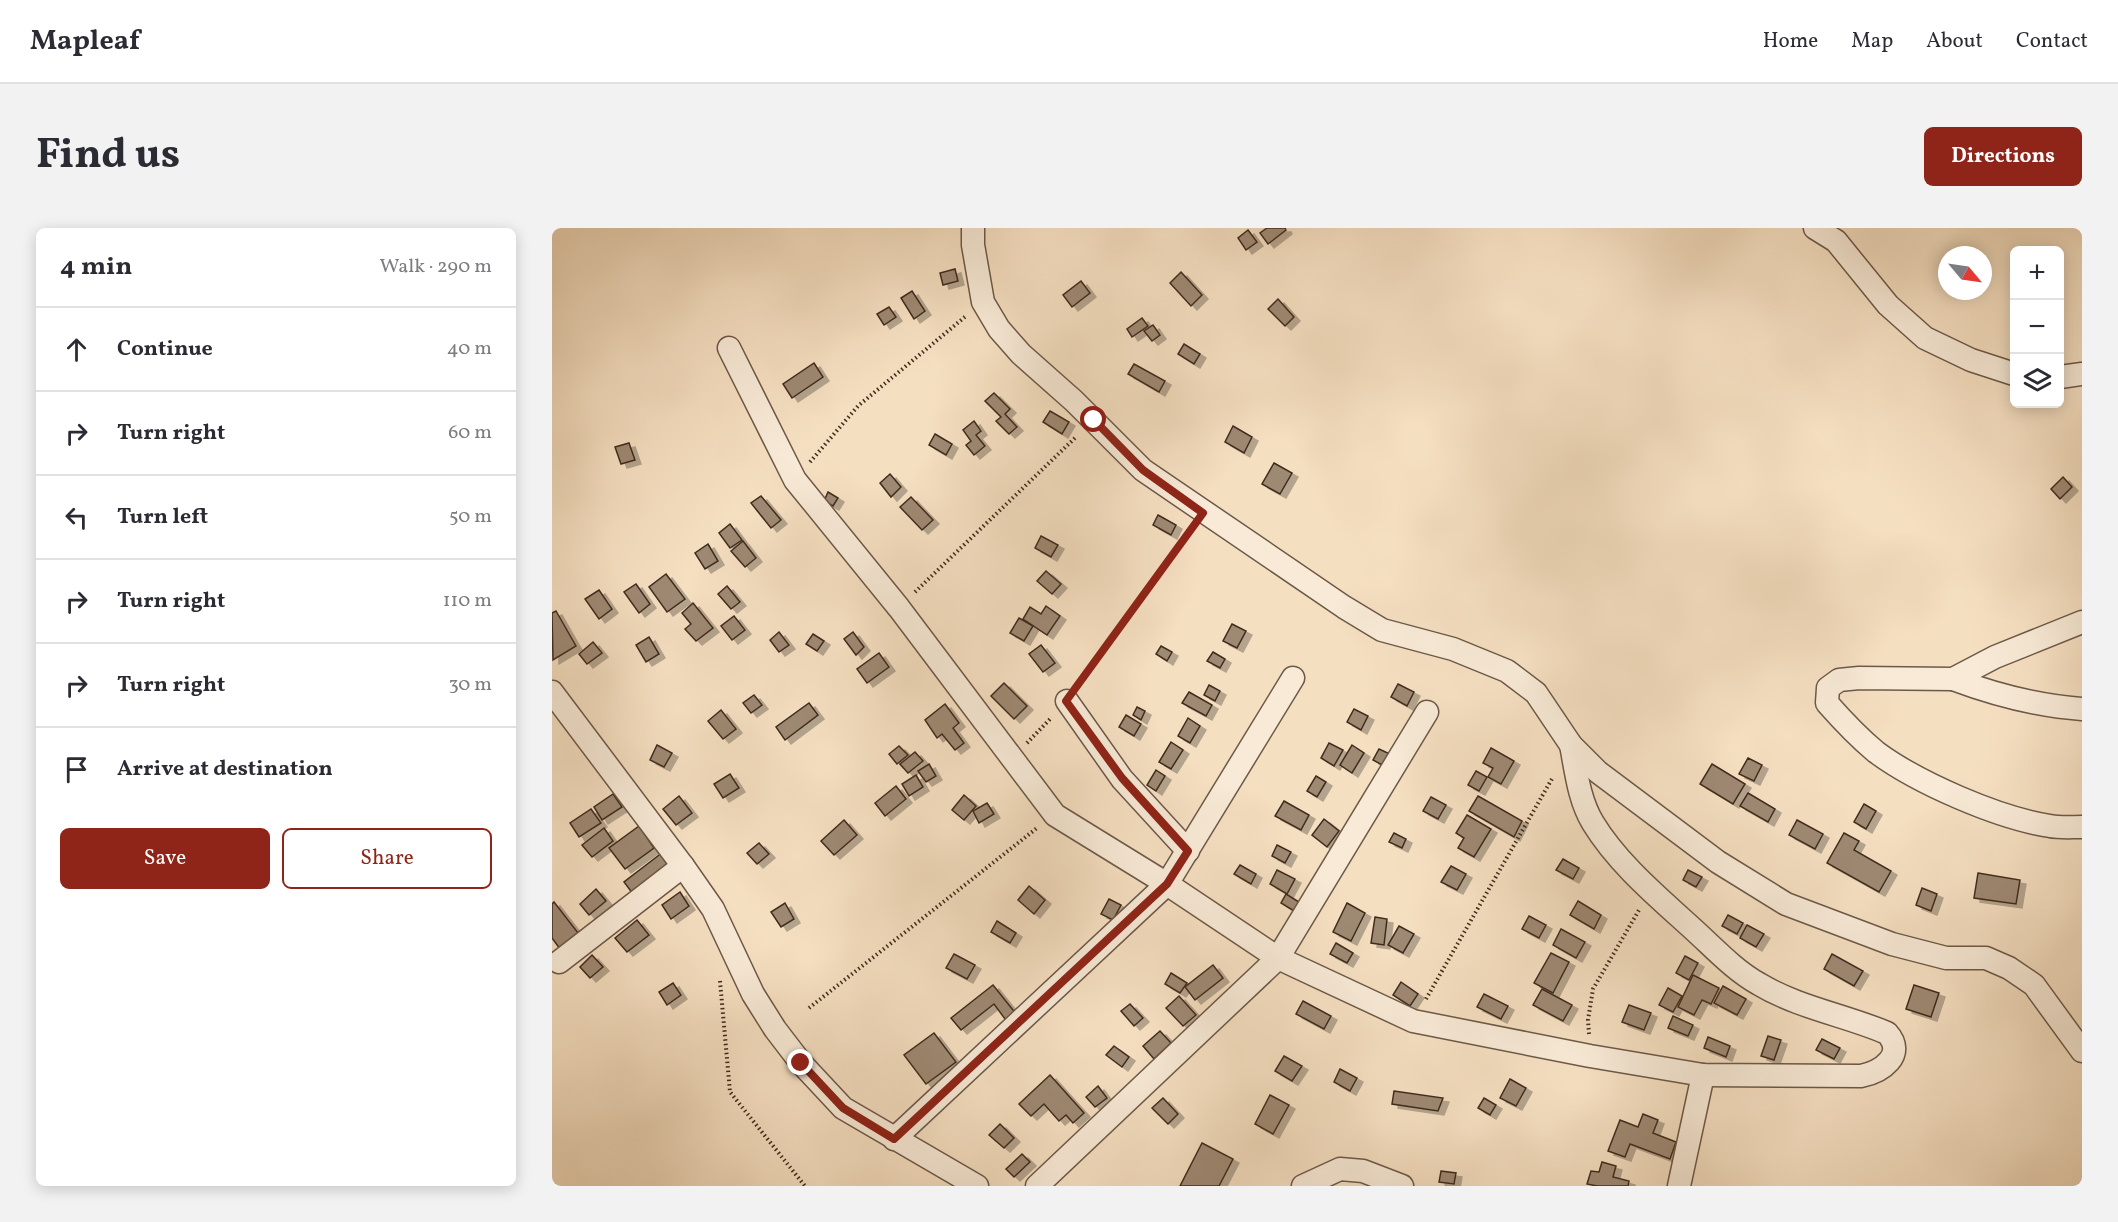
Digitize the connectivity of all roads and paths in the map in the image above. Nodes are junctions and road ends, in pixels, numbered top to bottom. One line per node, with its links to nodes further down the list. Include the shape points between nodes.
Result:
1 (973, 228): 3 (street)
2 (1815, 228): 5 (street, via 1836,241 1888,305 1925,338)
3 (983, 302): 6 (street, via 999,329 1021,354); 7 (path, via 858,406)
4 (729, 348): 7 (street)
5 (2010, 374)
6 (1094, 420): 8 (street, via 1143,470); 9 (path)
7 (795, 480): 9 (street)
8 (1203, 513): 14 (path); 17 (street, via 1383,630 1452,649 1507,671 1536,693)
9 (899, 608): 18 (street)
10 (2082, 622): 12 (street, via 1995,657)
11 (1293, 678): 21 (street)
12 (1953, 679): 15 (street, via 2011,698); 20 (street, via 1839,680 1828,688 1827,703 1876,752 1944,790 2012,817 2050,826)
13 (552, 692): 22 (street)
14 (1066, 701): 18 (path); 21 (street, via 1122,778)
15 (2082, 710)
16 (1427, 712): 25 (street)
17 (1571, 745): 24 (street, via 1580,794 1593,822); 29 (path); 30 (street, via 1598,772 1718,862 1786,904 1892,944 1946,958 1986,958 2009,968 2034,985)
18 (1012, 758): 19 (street)
19 (1054, 815): 23 (street); 28 (path)
20 (2082, 827)
21 (1188, 851): 23 (street)
22 (683, 866): 26 (street); 33 (street, via 713,909 753,994 794,1055 843,1108)
23 (1167, 884): 25 (street); 33 (street)
24 (1650, 889): 31 (path, via 1593,989 1588,1020); 32 (street, via 1732,965 1759,984 1797,1002 1887,1033 1892,1039 1893,1053 1885,1067 1874,1074)
25 (1278, 958): 29 (street); 36 (street)
26 (559, 962)
27 (719, 978): 34 (path, via 730,1092)
28 (809, 1008)
29 (1413, 1021): 31 (street)
30 (2082, 1051)
31 (1590, 1056): 32 (street)
32 (1703, 1075): 39 (street)
33 (894, 1139): 35 (street)
34 (805, 1186)
35 (977, 1186)
36 (1037, 1186)
37 (1303, 1186): 38 (street, via 1341,1169 1363,1171)
38 (1402, 1186)
39 (1679, 1186)

